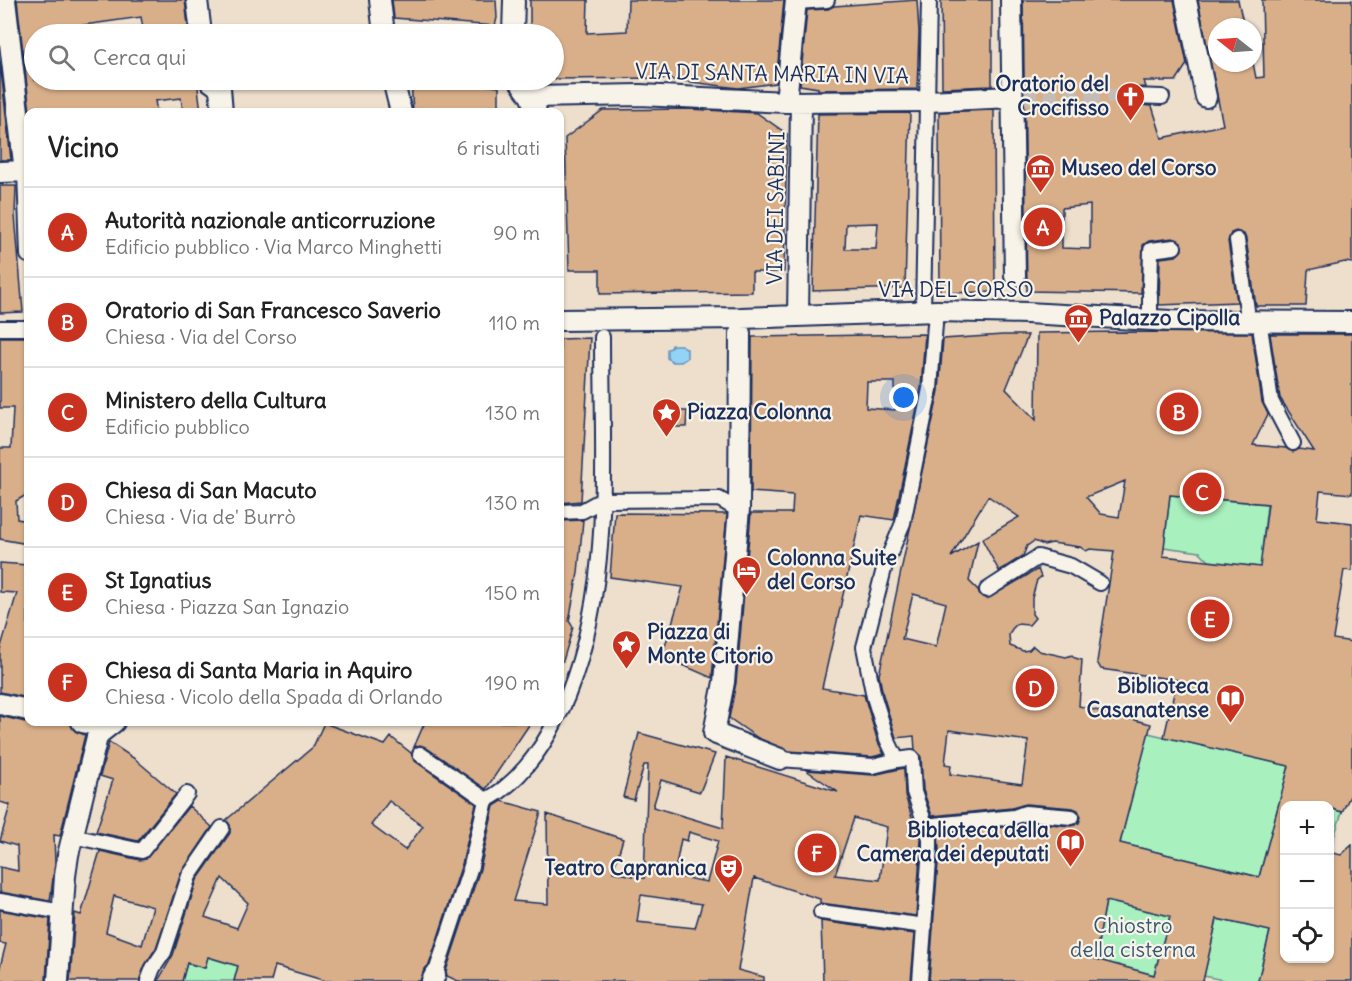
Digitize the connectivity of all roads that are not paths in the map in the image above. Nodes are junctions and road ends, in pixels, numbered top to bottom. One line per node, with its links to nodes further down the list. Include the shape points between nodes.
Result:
1 (5, 0): 25 (street)
2 (197, 0): 10 (street)
3 (380, 0): 11 (street)
4 (514, 0): 12 (street)
5 (827, 0): 9 (street)
6 (929, 0): 20 (street)
7 (1011, 0): 17 (street)
8 (1186, 0): 19 (street)
9 (796, 1): 21 (street, VIA DEI SABINI)
10 (200, 24)
11 (383, 24)
12 (513, 24)
13 (220, 90): 23 (street)
14 (395, 90): 24 (street)
15 (525, 90): 22 (street)
16 (1132, 96): 18 (street)
17 (1017, 97): 20 (street, VIA DI SANTA MARIA IN VIA); 30 (street)
18 (1162, 97)
19 (1206, 97)
20 (928, 101): 21 (street, VIA DI SANTA MARIA IN VIA); 33 (street)
21 (794, 102): 22 (street, VIA DI SANTA MARIA IN VIA, via 639,95); 32 (street, VIA DEI SABINI)
22 (533, 105)
23 (222, 108)
24 (399, 108)
25 (24, 156)
26 (0, 172): 27 (street)
27 (24, 172)
28 (1237, 240): 31 (street)
29 (1174, 247): 35 (street, via 1151,250)
30 (1016, 276)
31 (1247, 310)
32 (798, 316): 33 (street, VIA DEL CORSO); 34 (street, VIA DEL CORSO)
33 (929, 318): 35 (street, VIA DEL CORSO, via 1027,313); 55 (street, via 930,389 903,522 885,565 864,647 874,697)
34 (564, 320)
35 (1150, 320): 36 (street, VIA DEL CORSO)
36 (1352, 322)
37 (0, 328): 38 (street)
38 (24, 328)
39 (740, 333): 44 (street)
40 (1261, 333): 42 (street, via 1272,400)
41 (602, 337): 43 (street)
42 (1293, 443)
43 (602, 500): 44 (street, via 718,499); 45 (street, via 582,511); 49 (street, via 596,579 586,637)
44 (736, 508): 54 (street, via 724,682 714,733)
45 (564, 512)
46 (1100, 583): 47 (street, via 1071,566 1038,557)
47 (987, 590)
48 (0, 704): 50 (street)
49 (564, 704)
50 (24, 709)
51 (109, 726): 61 (street, via 97,737)
52 (552, 726): 57 (street, via 526,766)
53 (420, 754): 57 (street)
54 (780, 759): 55 (street, via 873,766)
55 (897, 760): 59 (street, via 912,758 914,792)
56 (187, 794): 61 (street, via 142,851)
57 (490, 798): 66 (street)
58 (1072, 817): 59 (street, via 1026,813 1014,818)
59 (924, 826): 65 (street, via 930,838)
60 (222, 828): 68 (street, via 189,876 165,952)
61 (72, 836): 63 (street)
62 (0, 901): 63 (street)
63 (62, 912): 67 (street)
64 (821, 912): 65 (street)
65 (926, 926): 69 (street)
66 (434, 978)
67 (58, 981)
68 (148, 981)
69 (920, 981)

